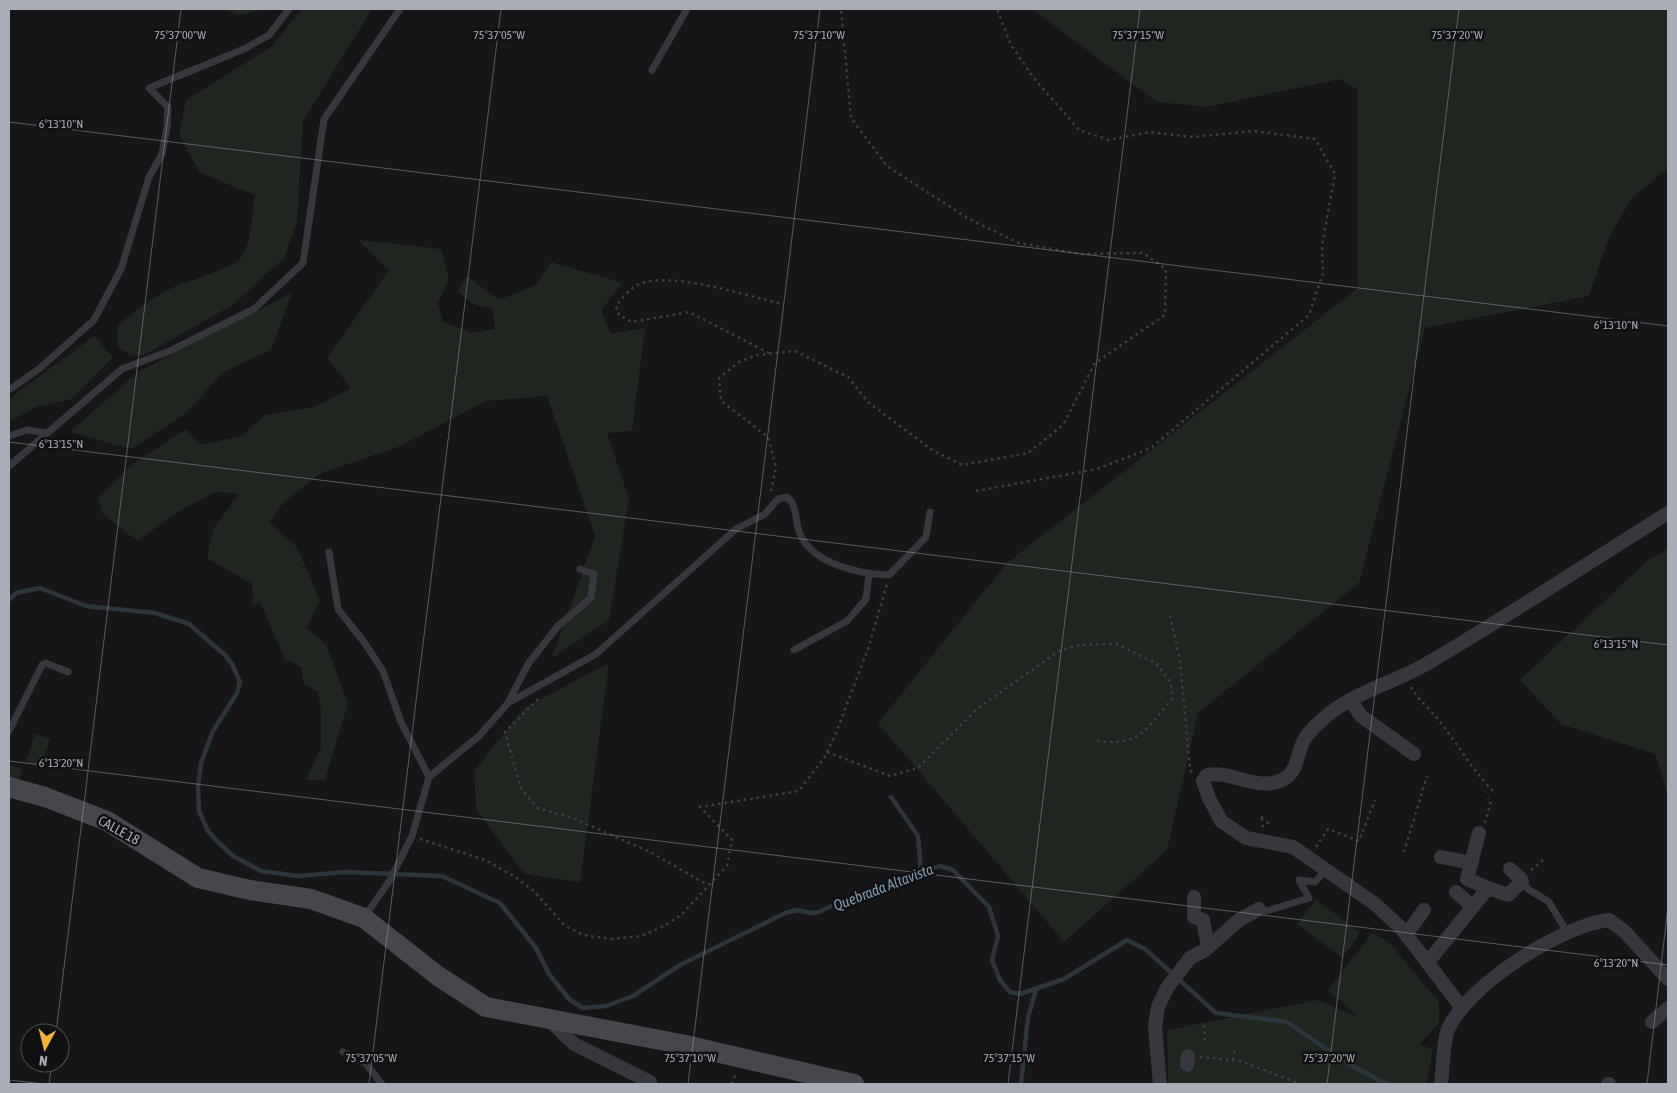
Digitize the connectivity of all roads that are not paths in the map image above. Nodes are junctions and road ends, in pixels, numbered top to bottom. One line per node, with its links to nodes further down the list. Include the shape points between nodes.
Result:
1 (289, 9): 5 (lane, via 268,35 244,49 149,88 168,107 167,128 162,154 148,177 121,269 94,320 39,369)
2 (400, 9): 6 (lane, via 324,119 303,263 254,309 172,350 122,369)
3 (687, 9): 4 (lane)
4 (652, 70)
5 (9, 390)
6 (46, 434): 7 (lane, via 27,430); 8 (lane)
7 (9, 436)
8 (9, 466)
9 (930, 512): 13 (lane, via 926,537 889,575)
10 (1668, 513): 16 (street, via 1516,612 1405,677)
11 (329, 552): 20 (lane, via 338,608 383,671 401,722)
12 (580, 569): 17 (lane, via 594,574 591,598 558,626 528,664)
13 (868, 574): 14 (lane, via 866,599 847,621); 17 (lane, via 817,555 800,536 793,502 787,497 778,499 765,514 736,529 596,654)
14 (794, 650)
15 (68, 672): 18 (lane, via 46,663 42,665)
16 (1351, 701): 19 (street, via 1361,716); 26 (street, via 1338,708 1309,734 1293,772 1284,778 1260,784 1231,779 1219,773 1208,775 1203,781 1221,821 1246,838 1293,847)
17 (508, 703): 20 (lane, via 479,736)
18 (9, 731)
19 (1414, 754)
20 (429, 777): 34 (lane, via 412,836 390,880)
21 (9, 787): 34 (street, CALLE 18, via 107,821 198,878 311,899)
22 (1479, 833): 24 (street)
23 (1441, 857): 24 (street)
24 (1472, 863): 28 (street, via 1468,879)
25 (1510, 869): 27 (street)
26 (1326, 870): 32 (lane, via 1315,882 1298,880 1309,898 1266,911); 36 (street, via 1375,904)
27 (1521, 880): 28 (street, via 1508,895); 35 (lane, via 1528,889 1549,902)
28 (1488, 888): 31 (street)
29 (1456, 892): 31 (street)
30 (1194, 897): 37 (street, via 1194,917 1203,920)
31 (1472, 906): 38 (street)
32 (1259, 909): 37 (street, via 1239,920)
33 (1424, 910): 36 (street)
34 (364, 918): 42 (street, CALLE 18, via 438,976 486,1007)
35 (1568, 932): 39 (street, via 1608,920 1624,931); 40 (street, via 1529,952)
36 (1406, 935): 38 (street)
37 (1208, 947): 48 (street, via 1181,968 1158,1007 1155,1027)
38 (1428, 962): 40 (street)
39 (1668, 978)
40 (1462, 1008): 49 (street, via 1448,1028)
41 (1668, 1008): 43 (street)
42 (549, 1020): 45 (street, via 574,1044); 46 (street, CALLE 18, via 681,1044)
43 (1652, 1022)
44 (344, 1052): 47 (lane, via 366,1064)
45 (650, 1082)
46 (842, 1083)
47 (382, 1084)
48 (1160, 1084)
49 (1441, 1084)

